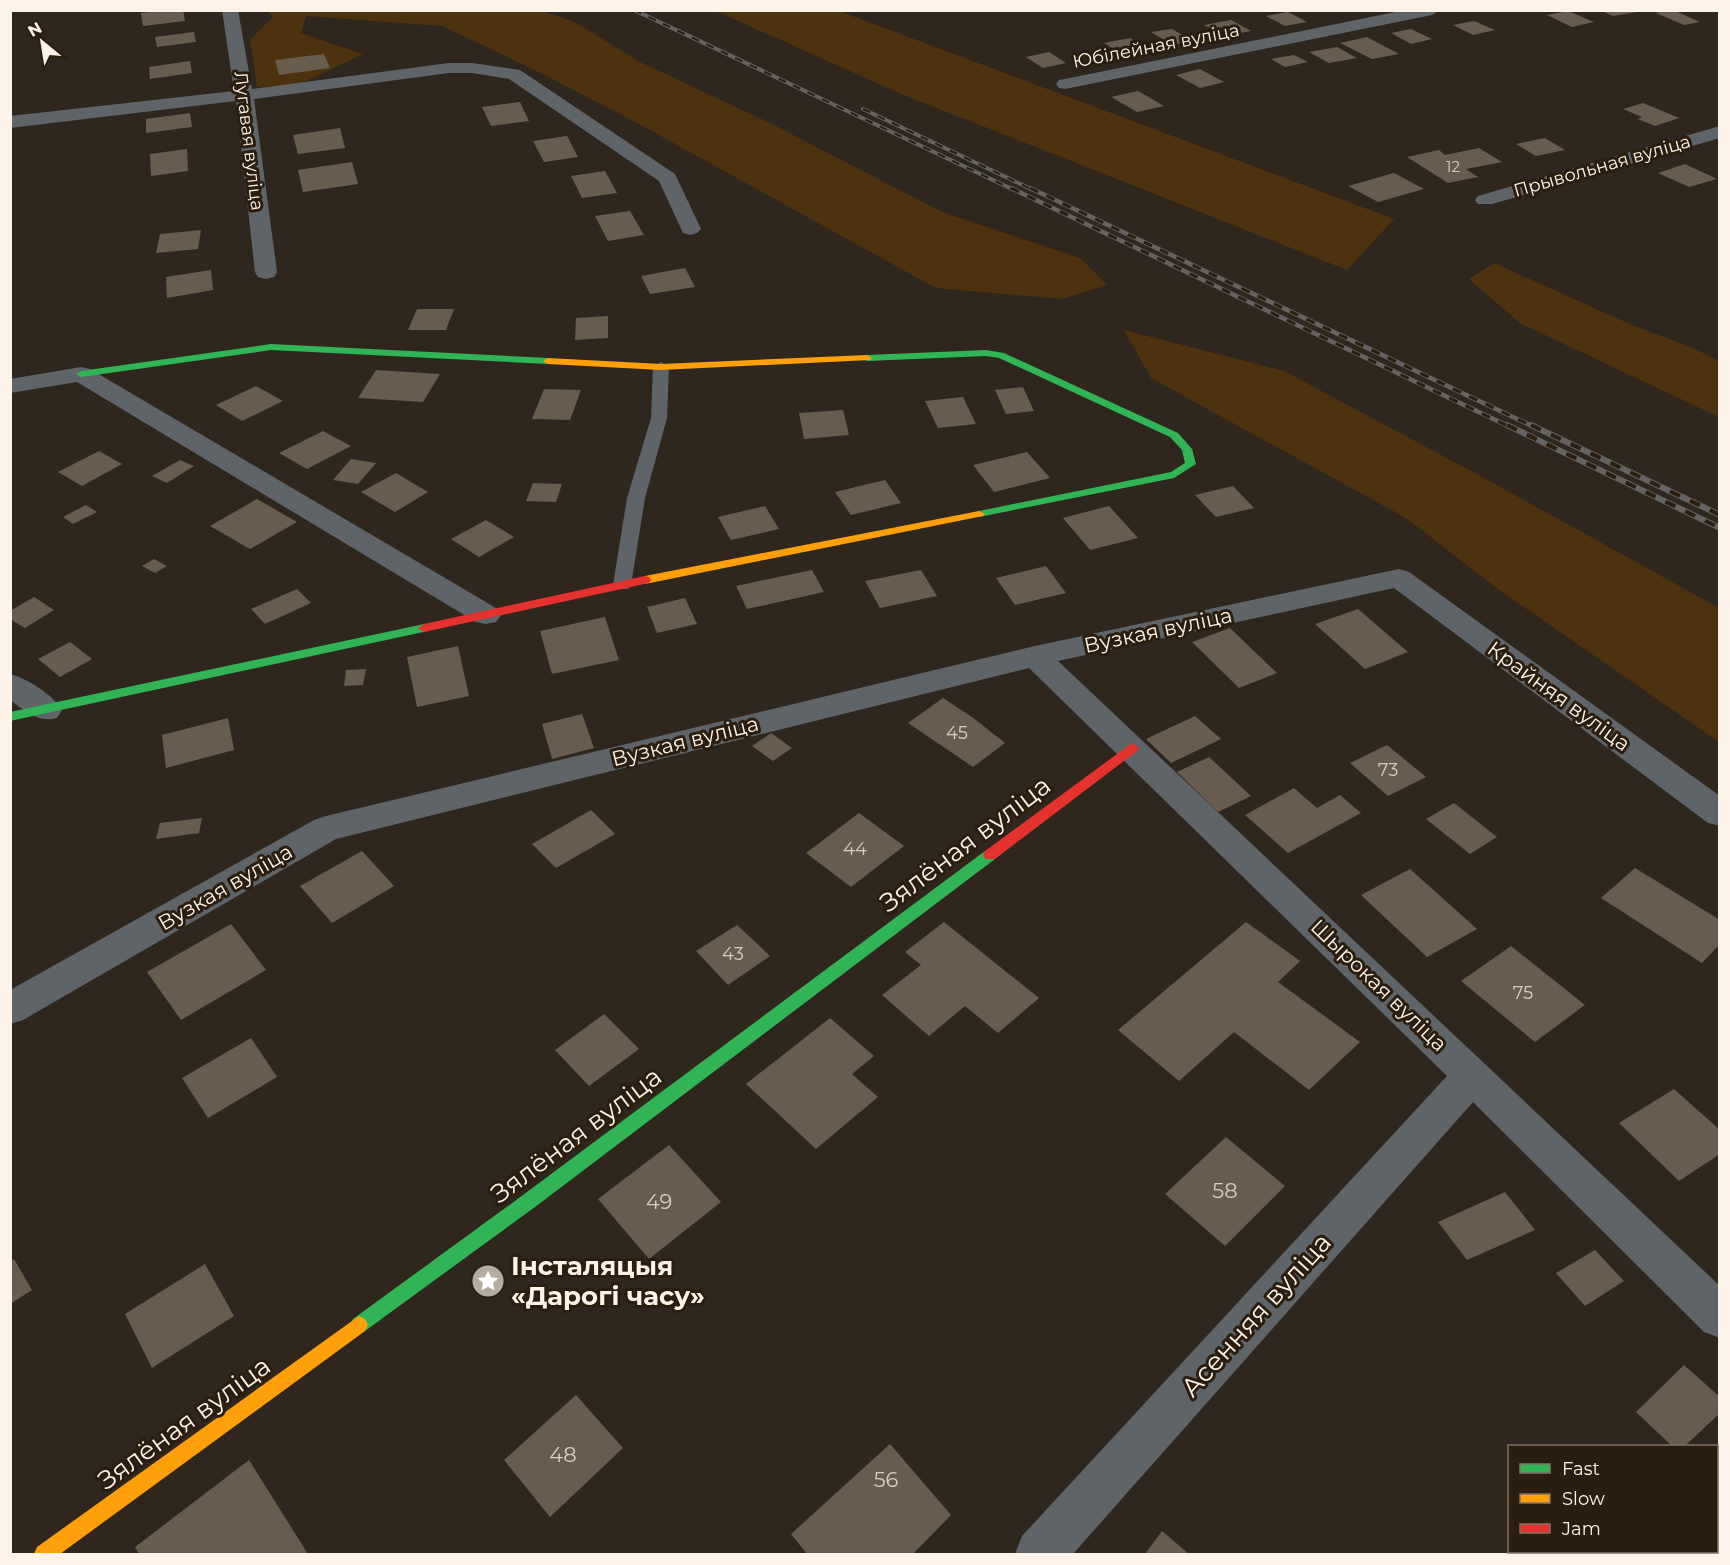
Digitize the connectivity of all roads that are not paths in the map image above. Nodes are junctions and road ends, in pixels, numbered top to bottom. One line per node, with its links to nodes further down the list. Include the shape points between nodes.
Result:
1 (230, 10): 4 (street, Лугавая вуліца)
2 (1432, 10): 3 (street, Юбілейная вуліца)
3 (1065, 84)
4 (244, 95): 5 (street); 8 (street, via 449,68 514,74 668,178); 9 (street, Лугавая вуліца)
5 (10, 122)
6 (1719, 132): 7 (street, Прывольная вуліца)
7 (1485, 200)
8 (690, 229)
9 (266, 272)
10 (661, 367): 11 (street, via 271,347); 14 (lane, via 659,418 636,498); 14 (street, via 1001,355 1174,435 1187,448 1191,464 1174,475)
11 (81, 374): 12 (street); 15 (street)
12 (10, 386)
13 (1399, 578): 16 (street, Вузкая вуліца); 21 (street, Крайняя вуліца)
14 (622, 585): 15 (street)
15 (486, 615): 18 (street)
16 (1035, 656): 20 (street, Шырокая вуліца); 22 (street, Вузкая вуліца, via 326,829)
17 (10, 684): 18 (street)
18 (46, 710): 19 (street)
19 (10, 717)
20 (1132, 748): 23 (street, Шырокая вуліца); 25 (street, Зялёная вуліца, via 529,1201)
21 (1719, 814)
22 (10, 1009)
23 (1472, 1075): 24 (street, Шырокая вуліца); 26 (street, Асенняя вуліца)
24 (1719, 1317)
25 (44, 1554)
26 (1040, 1554)

